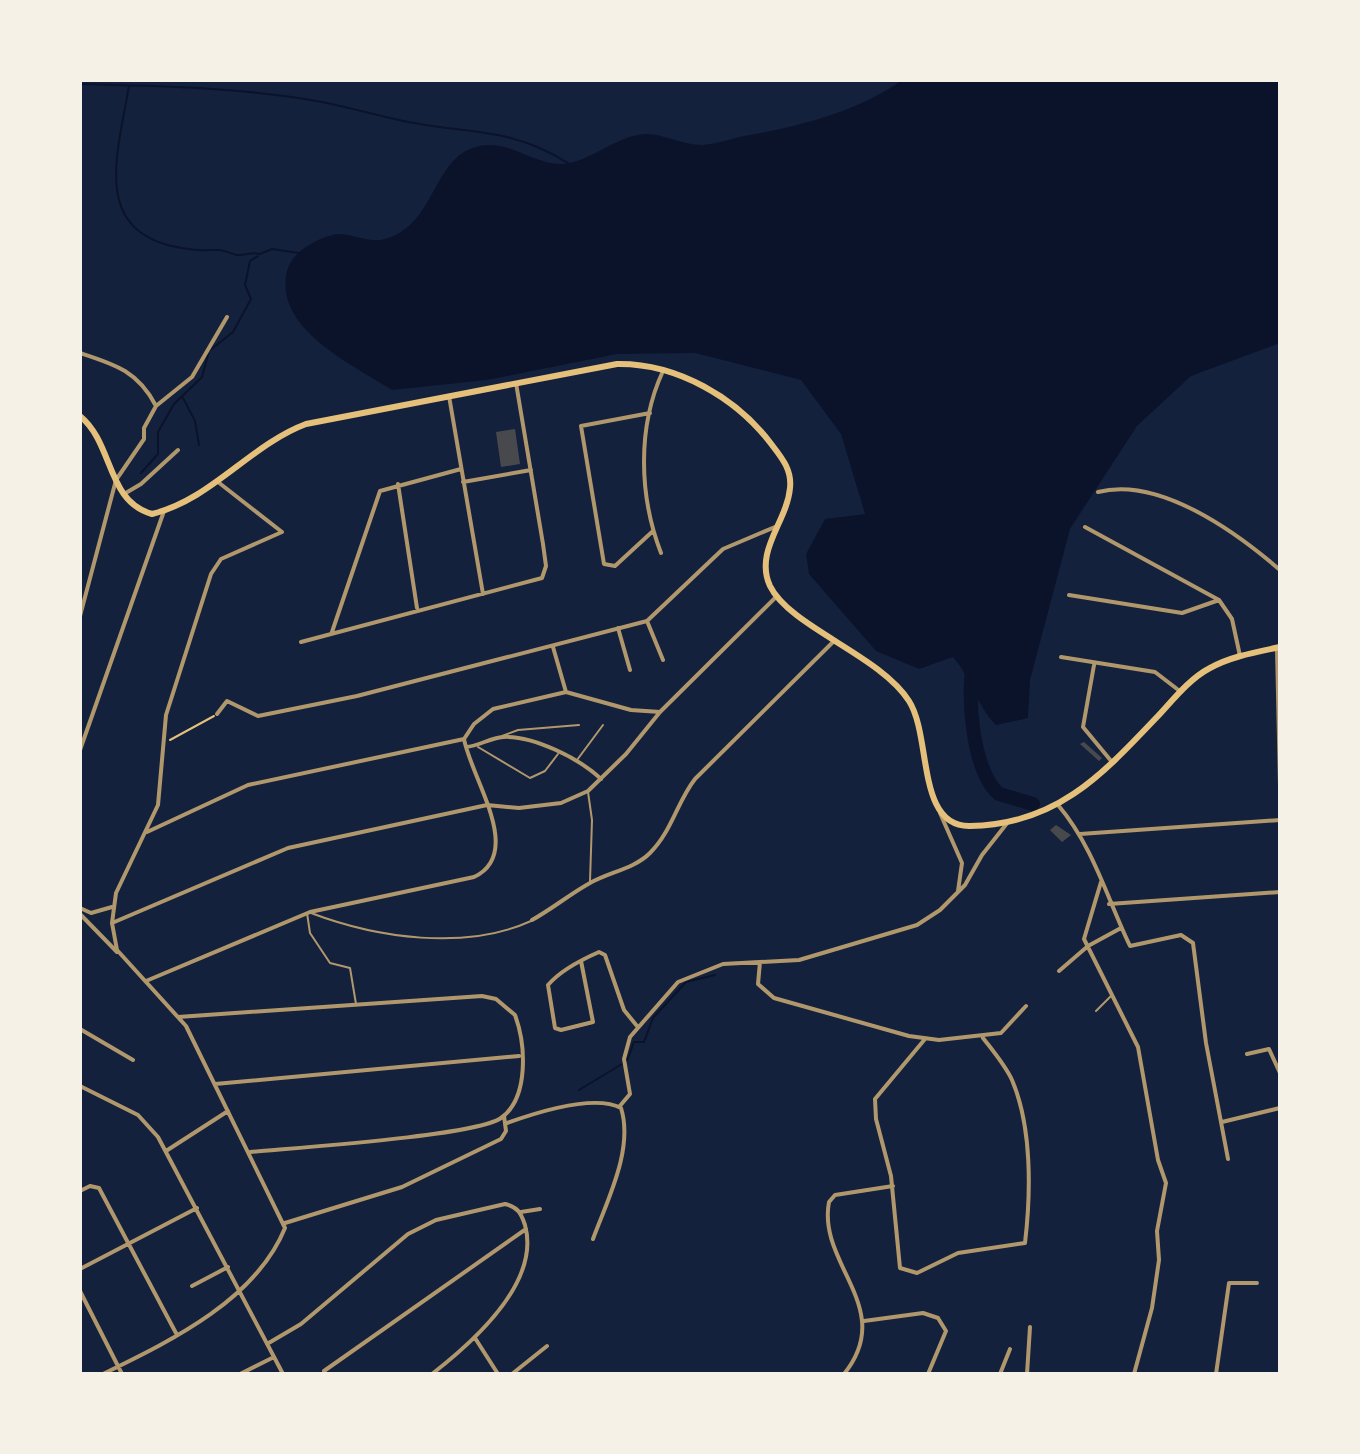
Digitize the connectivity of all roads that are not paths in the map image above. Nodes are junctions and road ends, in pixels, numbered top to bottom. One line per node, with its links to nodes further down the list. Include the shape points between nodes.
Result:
1 (227, 317): 6 (street, via 192,377)
2 (80, 353): 6 (street, via 125,368)
3 (663, 371): 4 (main road, via 617,364); 7 (street); 19 (main road, via 733,402 781,457 790,487)
4 (516, 383): 5 (main road); 11 (street)
5 (449, 396): 10 (street); 13 (main road, via 289,430)
6 (156, 406): 12 (street, via 144,439)
7 (650, 413): 21 (street, via 644,479); 21 (street, via 581,426 601,557 607,566 615,566)
8 (80, 416): 12 (main road, via 98,435)
9 (178, 450): 17 (street)
10 (461, 469): 14 (street); 15 (street)
11 (531, 470): 14 (street); 24 (street, via 545,572 538,581)
12 (116, 480): 17 (main road); 29 (street)
13 (218, 482): 18 (main road); 64 (street, via 282,532 215,566 172,694 162,744 161,789)
14 (463, 482): 24 (street)
15 (398, 484): 28 (street); 32 (street, via 384,488 375,500)
16 (1098, 492): 23 (street, via 1127,487 1161,496 1236,536)
17 (122, 495): 18 (main road, via 142,511)
18 (164, 511): 52 (street)
19 (775, 527): 26 (main road, via 765,563); 30 (street, via 723,549)
20 (1085, 527): 27 (street)
21 (653, 531): 22 (street)
22 (661, 553)
23 (1280, 570)
24 (483, 595): 28 (street)
25 (1069, 595): 27 (street, via 1182,613)
26 (776, 597): 33 (main road); 44 (street)
27 (1219, 600): 37 (street, via 1232,619)
28 (417, 609): 32 (street)
29 (80, 616)
30 (647, 621): 31 (street); 39 (street)
31 (618, 628): 35 (street); 41 (street)
32 (332, 633): 34 (street)
33 (835, 640): 61 (main road, via 868,661 907,697 924,736 929,785); 67 (street, via 695,779 651,852)
34 (301, 642)
35 (553, 647): 42 (street); 45 (street, via 258,716 227,701)
36 (1279, 648): 37 (main road); 57 (street)
37 (1240, 656): 43 (main road, via 1210,668)
38 (1061, 657): 40 (street)
39 (663, 660)
40 (1094, 665): 43 (street, via 1155,672); 55 (street, via 1083,727)
41 (630, 670)
42 (566, 692): 44 (street, via 631,710); 49 (street, via 493,709)
43 (1181, 692): 55 (main road)
44 (660, 712): 56 (street)
45 (217, 714)
46 (579, 725): 48 (lane, via 518,730)
47 (603, 725): 54 (lane)
48 (500, 737): 50 (street); 53 (street, via 531,741)
49 (464, 739): 51 (street); 64 (street, via 248,785)
50 (477, 746): 51 (street); 53 (lane, via 530,778 545,771)
51 (466, 747): 59 (street)
52 (80, 750)
53 (558, 754): 54 (street)
54 (577, 761): 56 (street)
55 (1113, 762): 60 (main road)
56 (601, 779): 58 (street)
57 (1280, 785)
58 (588, 791): 59 (street, via 561,803); 67 (lane)
59 (487, 805): 73 (street, via 497,848 492,865 481,874); 75 (street, via 288,848)
60 (1058, 805): 63 (main road); 65 (street)
61 (940, 813): 63 (main road, via 967,826); 69 (street, via 962,863)
62 (1280, 820): 65 (street)
63 (1008, 822): 69 (street)
64 (147, 832): 71 (street)
65 (1080, 834): 66 (street)
66 (1101, 882): 70 (street); 77 (street, via 1084,932)
67 (590, 883): 74 (street)
68 (1280, 892): 70 (street)
69 (957, 893): 80 (street, via 917,925 809,958)
70 (1109, 904): 76 (street)
71 (112, 907): 72 (street); 75 (street)
72 (80, 911): 78 (street)
73 (308, 913): 74 (lane, via 357,929 417,936 492,934); 82 (street); 84 (lane, via 310,933 330,963 350,968)
74 (532, 920)
75 (112, 923): 78 (street)
76 (1121, 928): 77 (street); 102 (street, via 1130,946 1181,935 1193,943)
77 (1088, 946): 81 (street); 83 (street)
78 (121, 956): 82 (street)
79 (581, 961): 79 (street, via 548,985 555,1028 593,1022); 88 (street, via 605,955 624,1010)
80 (760, 962): 88 (street, via 723,964 682,980); 91 (street, via 758,984 774,998)
81 (1059, 971)
82 (146, 981): 87 (street)
83 (1112, 995): 86 (lane); 143 (street, via 1138,1047 1166,1183 1152,1308)
84 (356, 1005): 87 (street); 93 (street, via 490,997 515,1015)
85 (1026, 1006): 90 (street, via 1009,1028)
86 (1096, 1011)
87 (178, 1017): 96 (street)
88 (637, 1026): 98 (street, via 624,1059 630,1094)
89 (80, 1029): 94 (street)
90 (983, 1038): 91 (street); 107 (street, via 1010,1076 1025,1130 1025,1243 970,1250 917,1273 907,1272 900,1268)
91 (925, 1039): 107 (street, via 875,1099)
92 (1247, 1054): 95 (street, via 1269,1049)
93 (520, 1056): 96 (street); 101 (street, via 520,1096)
94 (133, 1060)
95 (1280, 1073)
96 (215, 1084): 100 (street)
97 (80, 1086): 104 (street, via 138,1115)
98 (620, 1107): 103 (street, via 583,1105); 114 (street, via 624,1126 618,1166)
99 (1280, 1108): 102 (street)
100 (228, 1111): 104 (street); 105 (street)
101 (504, 1116): 103 (street); 105 (street, via 481,1126)
102 (1222, 1122): 106 (street)
103 (507, 1123): 112 (street, via 501,1139 416,1181)
104 (166, 1151): 109 (street)
105 (250, 1152): 112 (street)
106 (1228, 1159)
107 (893, 1186): 122 (street, via 835,1195 829,1202 831,1232)
108 (80, 1191): 115 (street, via 99,1188)
109 (197, 1208): 115 (street); 116 (street)
110 (540, 1209): 111 (street)
111 (521, 1212): 113 (street); 126 (street, via 505,1204 421,1227 382,1253 301,1324)
112 (285, 1223): 121 (street, via 281,1237)
113 (526, 1229): 125 (street, via 525,1261 506,1301); 131 (street)
114 (593, 1239)
115 (129, 1244): 117 (street); 124 (street)
116 (228, 1267): 119 (street); 121 (street)
117 (80, 1269)
118 (1257, 1283): 144 (street, via 1229,1283)
119 (192, 1286)
120 (80, 1291): 130 (street)
121 (240, 1291): 124 (street); 126 (street)
122 (864, 1321): 139 (street, via 858,1354); 140 (street, via 923,1313 938,1318 946,1331)
123 (1030, 1327): 142 (street)
124 (177, 1335): 130 (street)
125 (475, 1338): 136 (street); 137 (street)
126 (267, 1344): 129 (street)
127 (547, 1346): 138 (street)
128 (1010, 1349): 141 (street)
129 (274, 1357): 134 (street); 135 (street)
130 (119, 1366): 132 (street); 133 (street)
131 (324, 1371)
132 (103, 1374)
133 (122, 1374)
134 (240, 1374)
135 (283, 1374)
136 (432, 1374)
137 (498, 1374)
138 (512, 1374)
139 (844, 1374)
140 (928, 1374)
141 (1000, 1374)
142 (1027, 1374)
143 (1134, 1374)
144 (1216, 1374)

